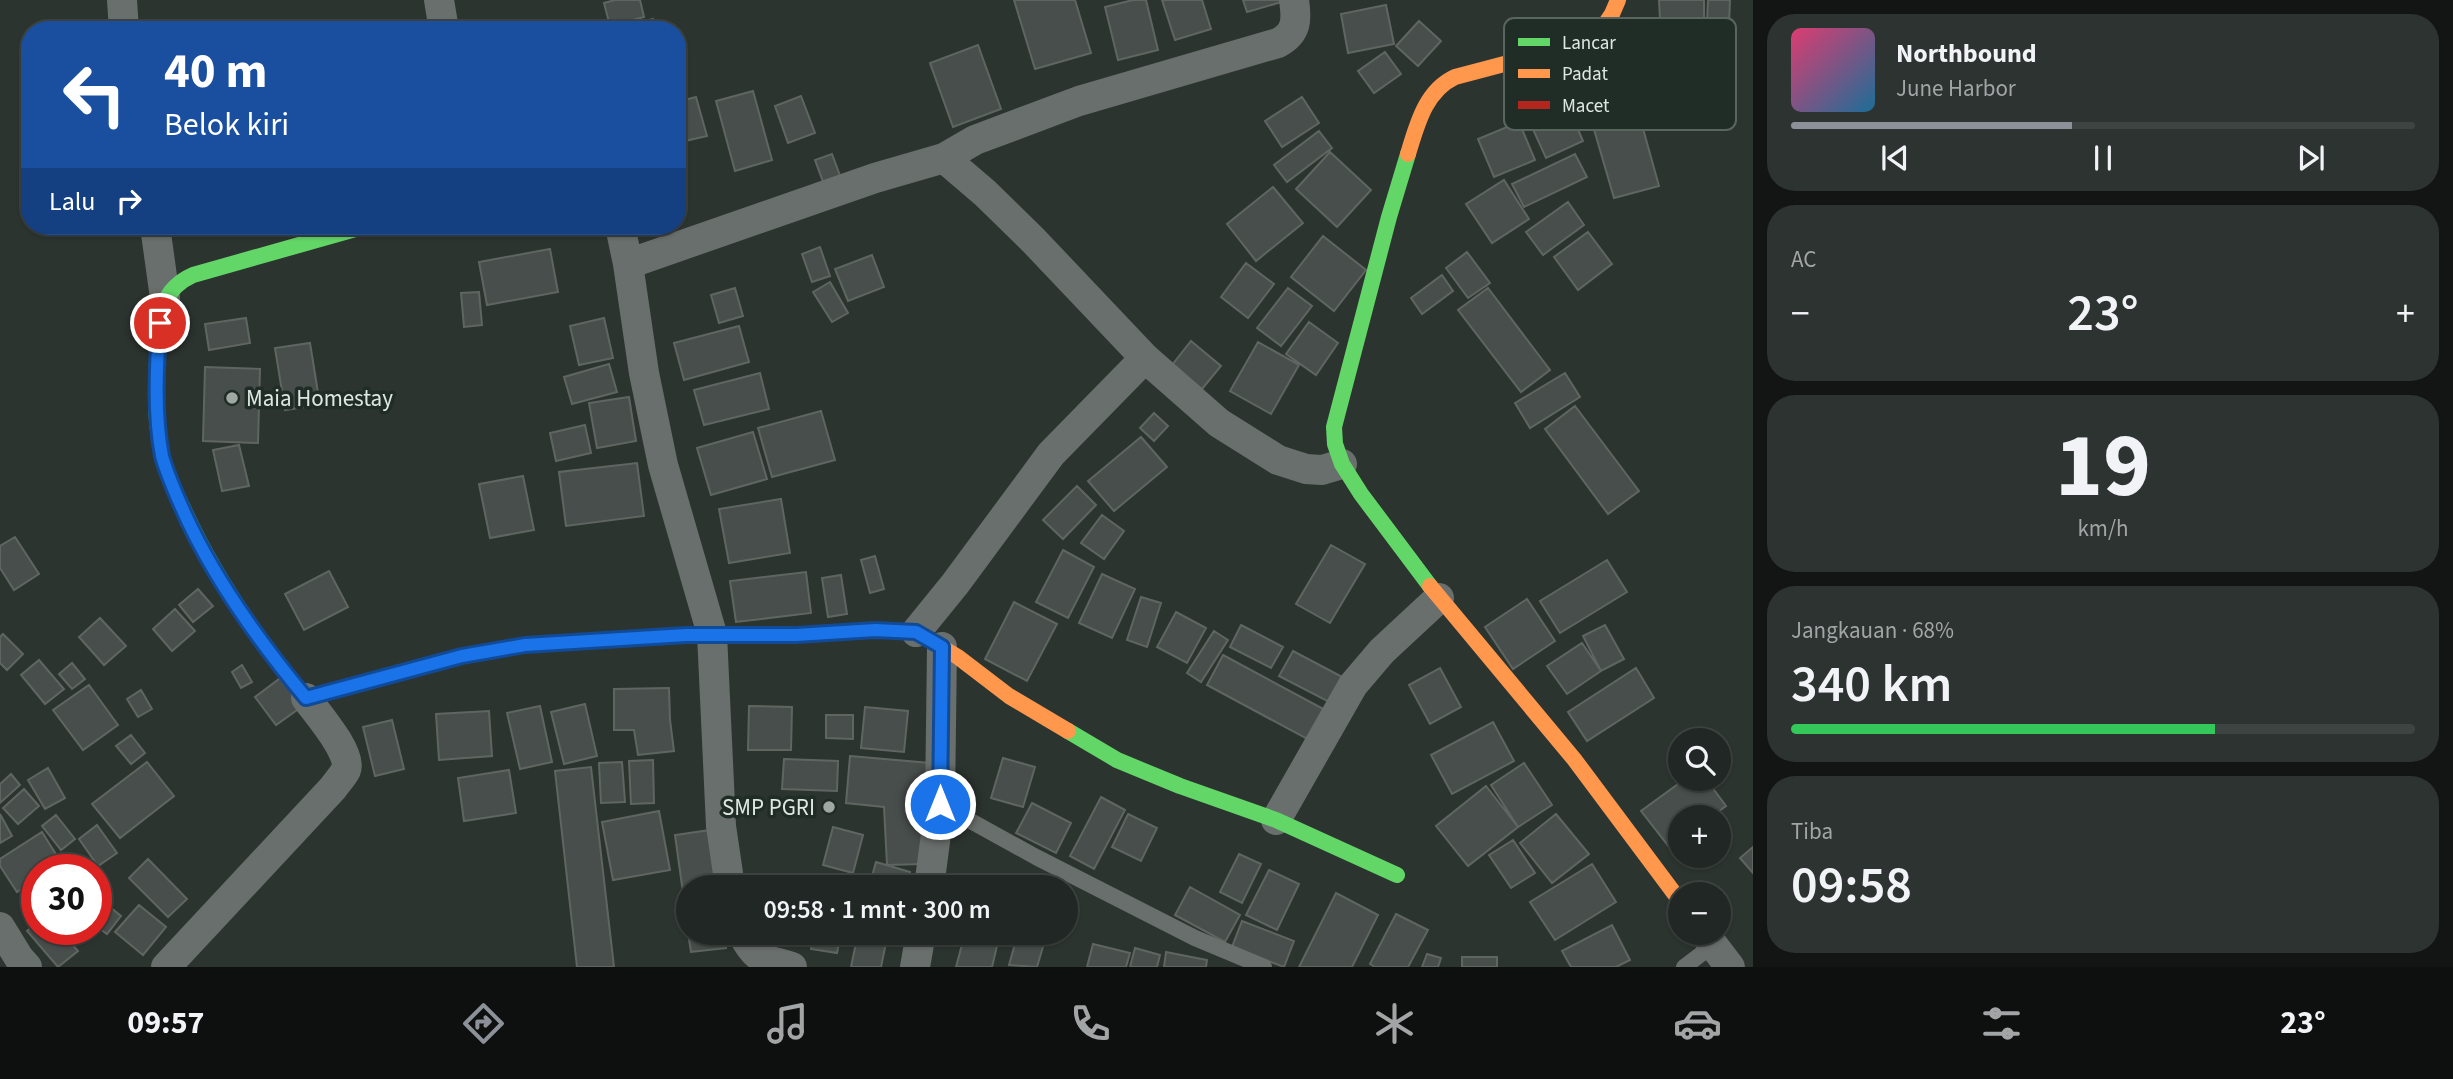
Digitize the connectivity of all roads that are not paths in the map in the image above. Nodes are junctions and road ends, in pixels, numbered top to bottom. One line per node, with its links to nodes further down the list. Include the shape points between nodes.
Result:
1 (122, 0): 6 (street)
2 (439, 0): 7 (street)
3 (1294, 0): 9 (street, via 1296,23 1278,43 1079,101 975,140)
4 (1618, 0): 5 (street)
5 (1609, 18)
6 (123, 21)
7 (442, 21)
8 (1504, 64): 16 (street, via 1444,82 1426,105 1389,217 1338,408 1335,444)
9 (944, 158): 13 (street); 15 (street, via 985,193)
10 (156, 235): 14 (street)
11 (334, 235): 14 (street, via 179,282)
12 (622, 235): 13 (street)
13 (628, 264): 19 (street, via 663,465)
14 (165, 298): 21 (street, via 157,355 163,458 192,530 216,571 269,653)
15 (1144, 358): 16 (street, via 1219,423 1278,460 1306,470); 18 (street, via 1051,454)
16 (1342, 464): 17 (street)
17 (1439, 598): 23 (street, via 1353,685); 27 (street, via 1574,759)
18 (916, 632): 19 (street); 20 (street)
19 (712, 634): 21 (street, via 525,645 462,656); 24 (street, via 721,827)
20 (942, 647): 22 (street); 23 (street, via 1009,696 1116,760)
21 (306, 698): 33 (street, via 342,748 346,769)
22 (940, 804): 25 (street); 36 (lane, via 1182,932)
23 (1276, 820): 26 (street)
24 (728, 875)
25 (931, 875)
26 (1397, 875)
27 (1668, 885)
28 (0, 927): 32 (street)
29 (749, 945): 34 (street, via 759,957)
30 (920, 945): 35 (street)
31 (1716, 948): 37 (lane)
32 (27, 967)
33 (166, 967)
34 (792, 967)
35 (915, 967)
36 (1264, 967)
37 (1684, 967)

